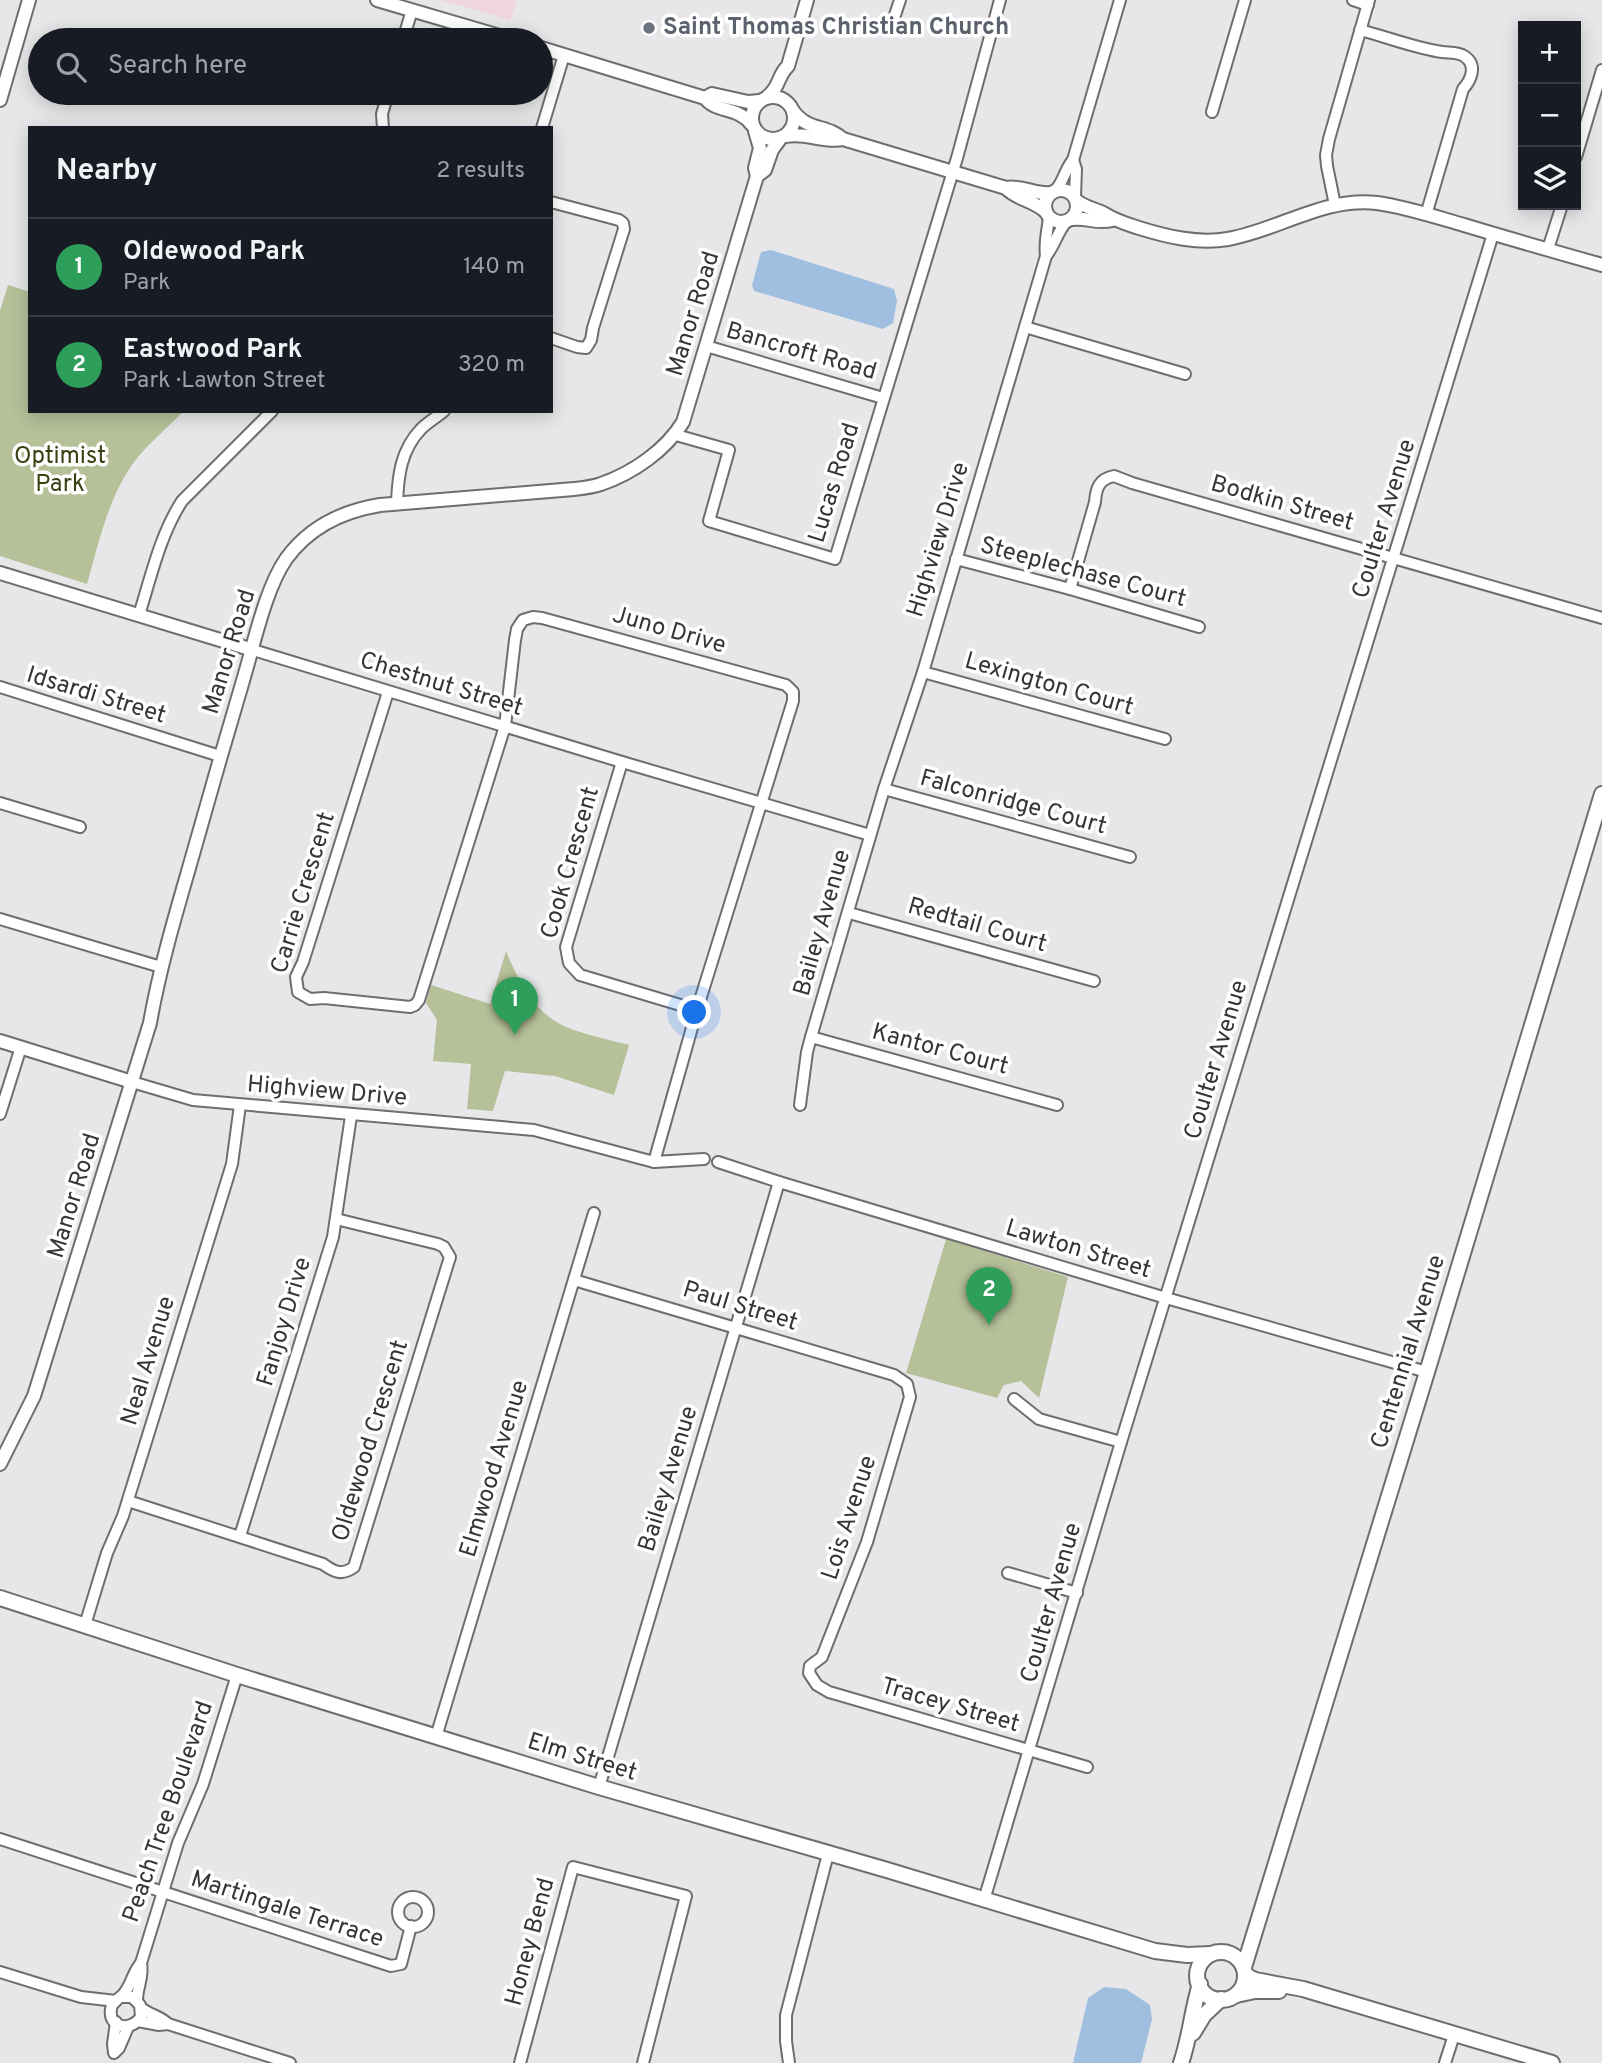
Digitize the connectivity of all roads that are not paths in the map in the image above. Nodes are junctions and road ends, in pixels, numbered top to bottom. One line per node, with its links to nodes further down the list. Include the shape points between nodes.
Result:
1 (29, 0): 21 (street)
2 (377, 0): 10 (street)
3 (807, 0): 17 (street)
4 (900, 0): 11 (street)
5 (1000, 0): 34 (street, Lucas Road)
6 (1120, 0): 33 (street)
7 (1245, 0): 26 (street)
8 (1353, 0): 9 (street)
9 (1368, 2): 14 (street)
10 (412, 10): 12 (street); 13 (street)
11 (894, 18)
12 (407, 28)
13 (473, 28)
14 (1360, 30): 40 (street, via 1326,155); 43 (street, via 1465,56 1470,62 1471,80 1463,89)
15 (553, 52): 16 (street)
16 (564, 55): 19 (street); 20 (street)
17 (788, 66): 22 (street, via 778,86); 25 (street)
18 (1602, 70): 32 (street)
19 (553, 92)
20 (705, 98): 22 (street, via 712,94 748,102); 29 (street, via 739,113)
21 (0, 100)
22 (762, 100): 25 (street, via 778,97); 29 (street, via 752,112)
23 (385, 105): 27 (street)
24 (549, 105): 28 (street)
25 (791, 108): 30 (street, via 794,125); 31 (street, via 804,123)
26 (1212, 112)
27 (383, 126)
28 (543, 126)
29 (754, 128): 30 (street, via 766,139); 35 (street, via 760,148)
30 (783, 137): 31 (street, via 802,134); 35 (street, Manor Road)
31 (843, 139): 34 (street)
32 (1579, 147)
33 (1073, 160): 37 (street); 38 (street)
34 (953, 172): 36 (street); 54 (street, Lucas Road)
35 (757, 176): 52 (street, Manor Road)
36 (1006, 188): 37 (street); 42 (street)
37 (1053, 192): 38 (street, via 1066,190); 42 (street, via 1045,202)
38 (1076, 199): 44 (street, via 1077,211); 45 (street)
39 (553, 203): 51 (street, via 619,220 624,229 586,348)
40 (1335, 205): 43 (street, via 1377,203); 45 (street, via 1250,234 1213,241 1166,236)
41 (1560, 210): 47 (street)
42 (1047, 214): 44 (street, via 1057,222); 48 (street, Highview Drive)
43 (1426, 215): 46 (street)
44 (1069, 220): 45 (street); 48 (street, Highview Drive)
45 (1112, 220)
46 (1493, 234): 47 (street); 60 (street, Coulter Avenue)
47 (1548, 249): 49 (street)
48 (1046, 256): 50 (street, Highview Drive)
49 (1602, 265)
50 (1025, 327): 53 (street); 59 (street, Highview Drive)
51 (553, 339)
52 (706, 346): 54 (street, Bancroft Road); 57 (street, Manor Road)
53 (1185, 374)
54 (883, 398): 57 (street, Lucas Road, via 835,559 709,522 729,450)
55 (270, 413): 63 (street, via 182,501 165,533)
56 (441, 413): 58 (street, via 422,427 405,451)
57 (676, 435): 58 (street, Manor Road, via 655,453 598,485)
58 (397, 503): 66 (street, Manor Road, via 350,511 297,546 270,592)
59 (956, 559): 62 (street, Steeplechase Court); 67 (street, Highview Drive)
60 (1395, 559): 62 (street, Bodkin Street, via 1114,475 1097,488); 64 (street, Bodkin Street); 102 (street, Coulter Avenue)
61 (0, 573): 63 (street, Chestnut Street)
62 (1070, 589): 65 (street, Steeplechase Court)
63 (139, 615): 66 (street, Chestnut Street)
64 (1602, 618)
65 (1199, 627)
66 (253, 650): 69 (street, Chestnut Street); 72 (street, Manor Road)
67 (922, 672): 71 (street, Lexington Court); 74 (street, Highview Drive)
68 (0, 687): 72 (street, Idsardi Street)
69 (388, 692): 70 (street, Chestnut Street); 70 (street, Carrie Crescent, via 296,978 298,992 310,999 410,1007 419,1000)
70 (505, 726): 73 (street, Chestnut Street); 77 (street, Juno Drive, via 517,629 523,620 533,617 786,685 794,698)
71 (1165, 739)
72 (220, 756): 83 (street, Manor Road)
73 (622, 762): 77 (street, Chestnut Street); 85 (street, Cook Crescent, via 566,947 569,963 580,975)
74 (884, 789): 79 (street, Highview Drive); 80 (street, Falconridge Court)
75 (1602, 794): 104 (main road, Centennial Avenue)
76 (0, 803): 78 (street)
77 (761, 803): 79 (street, Chestnut Street); 85 (street)
78 (79, 827)
79 (870, 835): 81 (street, Bailey Avenue)
80 (1130, 857)
81 (849, 913): 84 (street, Redtail Court); 86 (street, Bailey Avenue)
82 (0, 919): 83 (street)
83 (161, 967): 89 (street, Manor Road)
84 (1094, 981)
85 (697, 1010): 96 (street)
86 (811, 1037): 91 (street, Bailey Avenue); 92 (street, Kantor Court)
87 (0, 1041): 88 (street, Highview Drive)
88 (21, 1048): 89 (street, Highview Drive); 93 (street)
89 (132, 1082): 90 (street, Highview Drive, via 193,1100); 108 (street, Manor Road, via 34,1396)
90 (240, 1105): 94 (street, Highview Drive); 109 (street, Neal Avenue, via 232,1164)
91 (800, 1105)
92 (1057, 1105)
93 (0, 1114)
94 (351, 1116): 96 (street, Highview Drive, via 534,1130); 100 (street, Fanjoy Drive)
95 (704, 1159): 96 (street, Highview Drive)
96 (654, 1162)
97 (718, 1162): 98 (street, Lawton Street)
98 (779, 1182): 102 (street, Lawton Street); 103 (street, Bailey Avenue)
99 (594, 1213): 101 (street, Elmwood Avenue)
100 (336, 1219): 110 (street, Fanjoy Drive); 110 (street, Oldewood Crescent, via 439,1244 449,1252 450,1263 354,1567 337,1573)
101 (574, 1280): 103 (street, Paul Street); 117 (street, Elmwood Avenue)
102 (1166, 1298): 104 (street, Lawton Street); 107 (street, Coulter Avenue)
103 (736, 1327): 105 (street, Paul Street); 120 (street, Bailey Avenue)
104 (1427, 1371): 125 (main road, Centennial Avenue)
105 (894, 1375): 115 (street, Lois Avenue, via 907,1384 910,1397 867,1542 822,1657 810,1666)
106 (1014, 1399): 107 (street, via 1039,1419)
107 (1122, 1442): 112 (street, Coulter Avenue)
108 (0, 1464)
109 (128, 1501): 110 (street, Oldewood Crescent); 114 (street, Neal Avenue)
110 (240, 1536)
111 (1008, 1573): 112 (street)
112 (1077, 1592): 118 (street, Coulter Avenue)
113 (0, 1598): 114 (main road, Elm Street)
114 (85, 1625): 116 (main road, Elm Street)
115 (809, 1674): 118 (street, Tracey Street, via 829,1692)
116 (237, 1675): 117 (main road, Elm Street); 123 (street, Peach Tree Boulevard)
117 (436, 1737): 120 (main road, Elm Street)
118 (1030, 1751): 119 (street, Tracey Street); 124 (street, Coulter Avenue)
119 (1087, 1767)
120 (599, 1787): 122 (main road, Elm Street)
121 (0, 1839): 123 (street)
122 (828, 1854): 124 (main road, Elm Street); 148 (street, via 786,2015)
123 (163, 1892): 126 (street, Martingale Terrace, via 391,1966 401,1964); 130 (street, Peach Tree Boulevard)
124 (984, 1900): 127 (main road, Elm Street)
125 (1258, 1923): 128 (main road); 131 (main road, Centennial Avenue)
126 (411, 1926)
127 (1155, 1951): 129 (main road); 133 (main road, via 1186,1966)
128 (1227, 1953): 129 (main road); 131 (main road, via 1240,1961)
129 (1212, 1954): 133 (main road, via 1200,1965)
130 (141, 1963): 137 (street, Peach Tree Boulevard); 138 (street, Peach Tree Boulevard)
131 (1245, 1971): 135 (main road, via 1241,1989); 136 (main road, via 1255,1980)
132 (0, 1972): 134 (street)
133 (1199, 1981): 135 (main road, via 1207,1994); 143 (main road)
134 (81, 1997): 137 (street); 139 (street)
135 (1228, 1997): 136 (main road, via 1255,1991); 143 (main road, via 1204,2015)
136 (1329, 1998): 142 (main road)
137 (119, 1999): 138 (street, via 132,1997); 139 (street, via 113,2003)
138 (139, 2004): 140 (street, via 141,2017); 141 (street)
139 (113, 2017): 140 (street); 144 (street)
140 (133, 2024): 141 (street); 144 (street)
141 (168, 2024): 145 (street)
142 (1454, 2035): 150 (street); 151 (main road)
143 (1188, 2040): 149 (main road)
144 (114, 2058)
145 (290, 2063)
146 (520, 2063): 147 (street, Honey Bend, via 573,1867 686,1896)
147 (643, 2063)
148 (789, 2063)
149 (1181, 2063)
150 (1445, 2063)
151 (1552, 2063)

